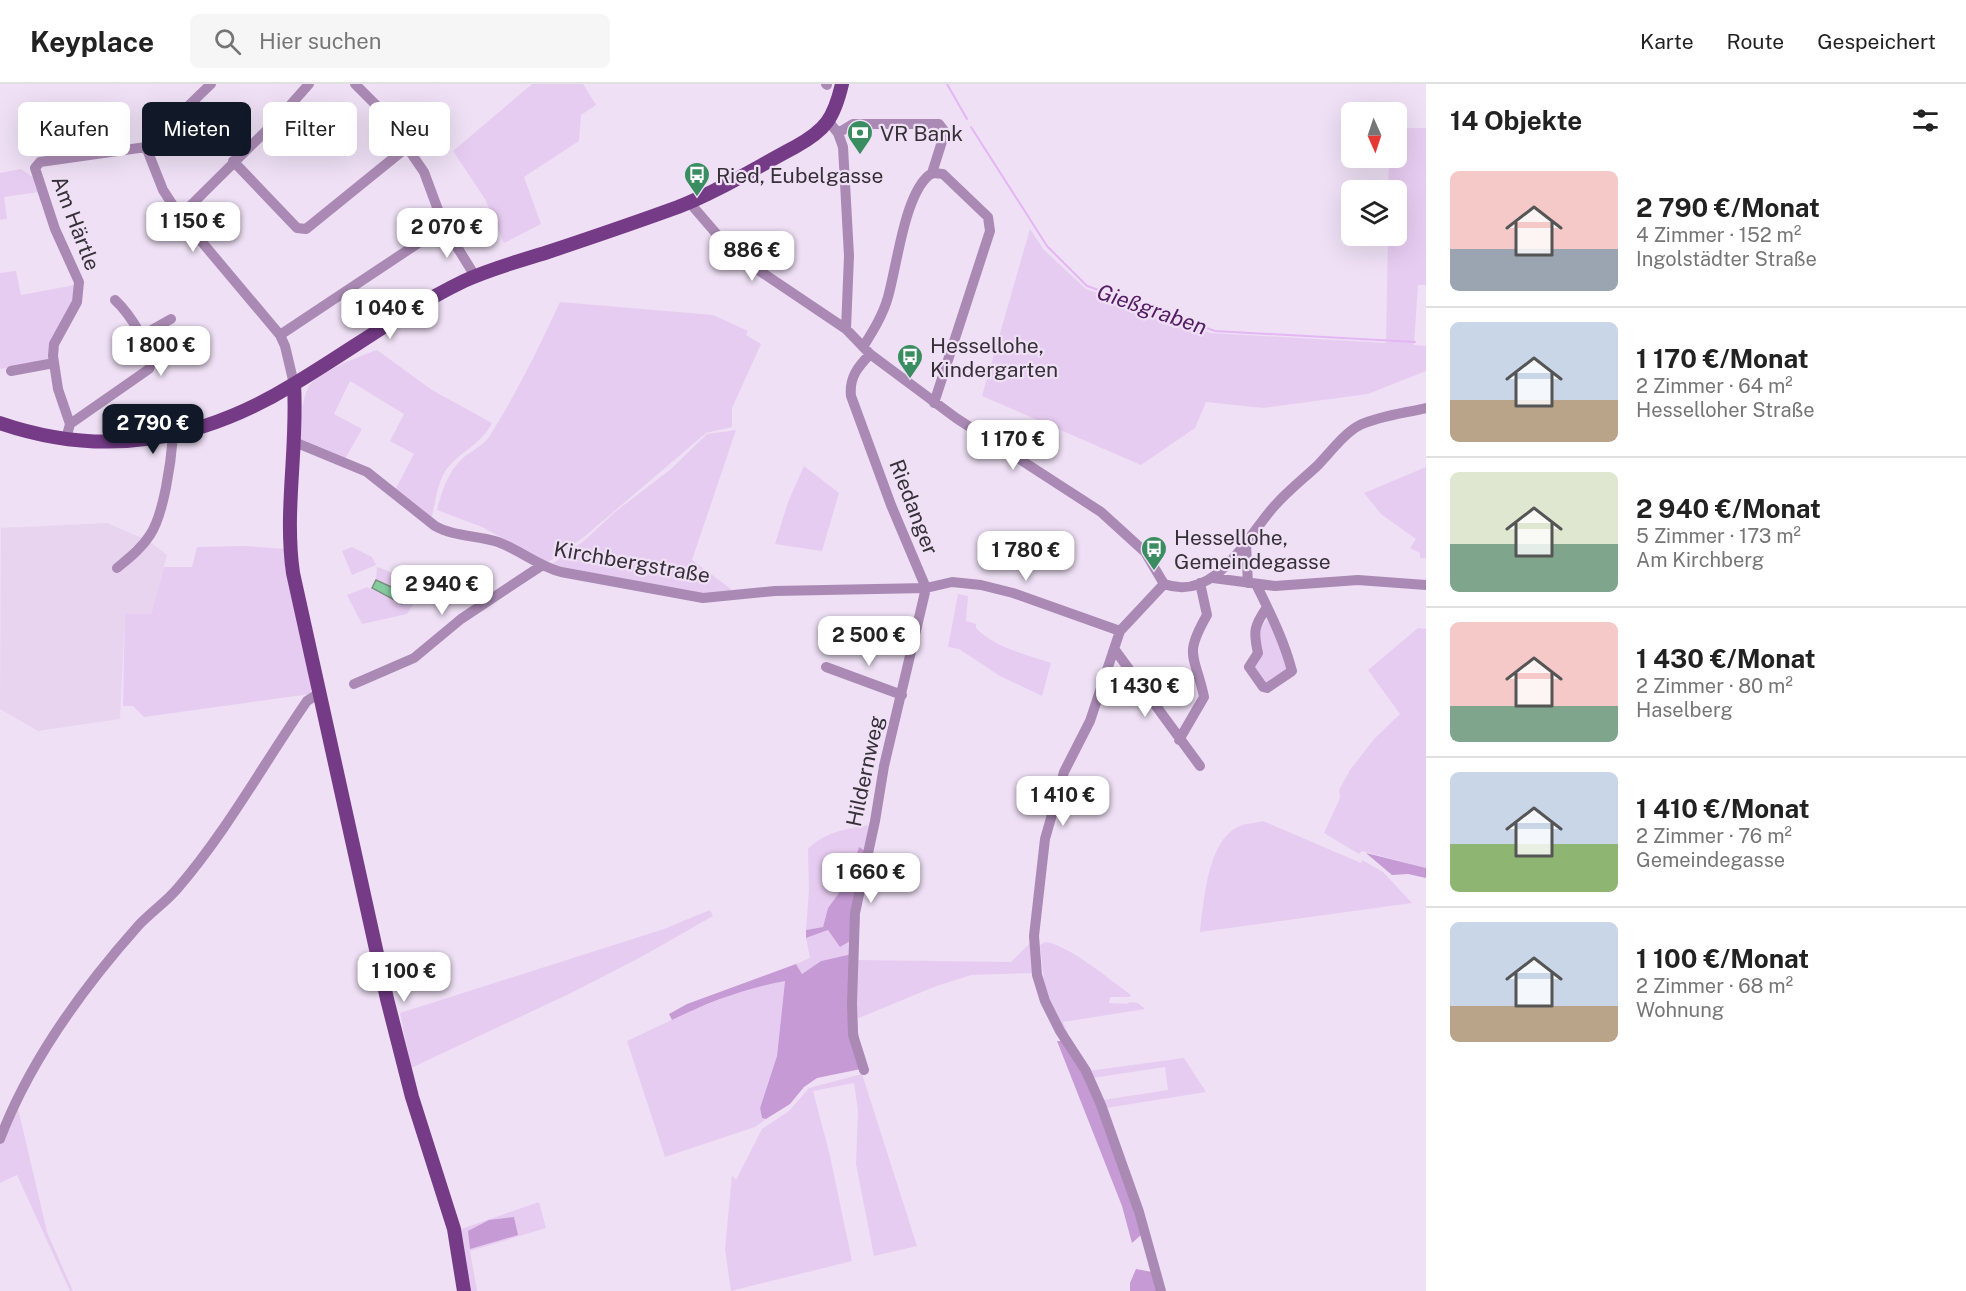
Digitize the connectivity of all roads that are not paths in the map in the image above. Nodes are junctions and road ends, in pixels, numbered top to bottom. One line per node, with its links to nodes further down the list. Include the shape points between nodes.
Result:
1 (211, 84): 5 (street)
2 (309, 84): 13 (street)
3 (355, 84): 6 (street)
4 (842, 84): 7 (main road)
5 (192, 102)
6 (373, 102)
7 (829, 122): 8 (street); 15 (main road, via 811,138)
8 (838, 133): 14 (street, Riedanger, via 853,124 939,124 945,132); 21 (street, via 843,147 849,256)
9 (142, 148): 25 (street, Am Härtle, via 40,162 35,168 55,229 79,282 77,302 54,344)
10 (150, 156): 16 (street, via 163,190)
11 (396, 156): 13 (street, via 306,228 297,228)
12 (412, 156): 17 (street, via 424,172)
13 (233, 161): 16 (street)
14 (932, 173): 24 (street, Riedanger, via 925,178 906,217 887,300); 28 (street, via 943,174 988,217 990,231)
15 (689, 202): 18 (main road); 21 (street, via 734,252)
16 (180, 216): 22 (street)
17 (444, 226): 18 (street); 22 (street)
18 (475, 276): 27 (main road, via 396,318)
19 (115, 300): 23 (street)
20 (171, 319): 23 (street)
21 (846, 329): 24 (street)
22 (280, 335): 27 (street)
23 (141, 336): 31 (street, via 152,356 149,369)
24 (867, 351): 28 (street); 43 (street, Riedanger, via 850,381 851,396)
25 (54, 363): 26 (street); 31 (street, Am Härtle)
26 (11, 370)
27 (294, 384): 32 (main road, via 232,417); 34 (main road)
28 (934, 403): 40 (street, via 1101,512 1145,552)
29 (1426, 408): 35 (street, via 1359,426 1271,510)
30 (0, 423): 33 (main road)
31 (70, 424): 33 (street)
32 (173, 436): 33 (main road, via 122,443); 37 (street, via 169,474 151,533 138,551)
33 (66, 439)
34 (292, 441): 36 (street, Kirchbergstraße, via 367,472 446,532 501,543); 49 (main road, via 290,549)
35 (1246, 545): 38 (street); 41 (street)
36 (541, 566): 43 (street, Kirchbergstraße, via 704,598 775,591); 48 (street, via 461,619 414,658)
37 (117, 568)
38 (1213, 578): 39 (street); 41 (street)
39 (1200, 583): 40 (street, via 1187,588); 51 (street, via 1207,615 1193,639 1192,658 1204,697)
40 (1164, 584): 45 (street)
41 (1252, 584): 42 (street, via 1358,580); 44 (street)
42 (1426, 585)
43 (926, 588): 45 (street, Riedanger, via 952,582 1002,590); 50 (street, Hildernweg)
44 (1267, 607): 44 (street, via 1285,643 1292,671 1267,688 1249,667 1258,653 1253,634)
45 (1120, 632): 46 (street)
46 (1115, 650): 51 (street); 56 (street, via 1090,721 1064,772 1045,839 1036,906 1035,959 1045,1001 1101,1105 1139,1212)
47 (826, 667): 50 (street)
48 (354, 684)
49 (321, 692): 54 (street, via 307,701 212,844 176,890 140,924 66,1017 15,1101); 55 (main road, via 395,1031 454,1229)
50 (902, 695): 53 (street, Hildernweg, via 855,913 853,1035)
51 (1179, 740): 52 (street)
52 (1200, 766)
53 (864, 1070)
54 (0, 1139)
55 (464, 1291)
56 (1161, 1291)

